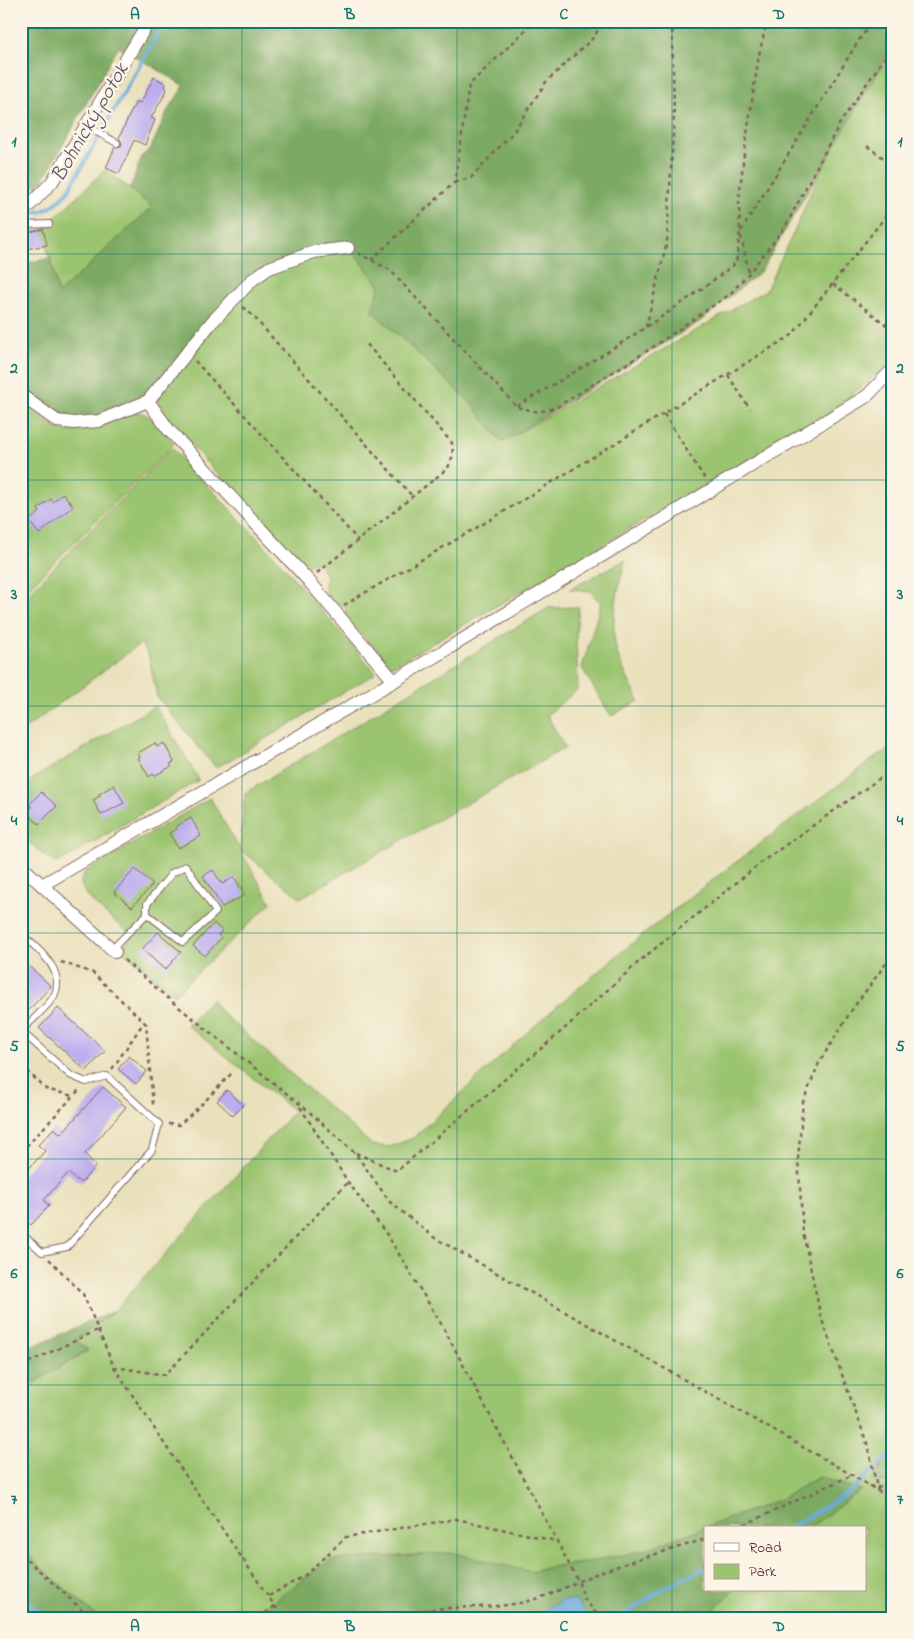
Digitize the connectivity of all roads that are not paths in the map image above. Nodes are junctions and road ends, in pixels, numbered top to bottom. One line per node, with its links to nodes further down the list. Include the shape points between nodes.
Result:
1 (148, 21): 2 (street)
2 (86, 126): 3 (lane); 4 (street, via 52,182)
3 (117, 143)
4 (26, 208)
5 (49, 224): 6 (lane)
6 (21, 225)
7 (348, 248): 10 (street, via 314,252 263,272 252,280)
8 (893, 369): 11 (street, via 867,396)
9 (21, 395): 10 (street, via 57,420 74,422 99,421)
10 (148, 401): 11 (street, via 168,430 308,580)
11 (394, 681): 13 (street)
12 (21, 866): 13 (street)
13 (42, 885): 16 (street)
14 (147, 914): 14 (lane, via 183,942 216,912 186,866 172,872 146,904); 16 (lane)
15 (21, 934): 17 (lane, via 49,959 57,985 55,996)
16 (113, 950)
17 (21, 1031): 18 (lane, via 70,1075 86,1082 108,1076 157,1121 152,1150 67,1247 42,1252)
18 (21, 1232)

